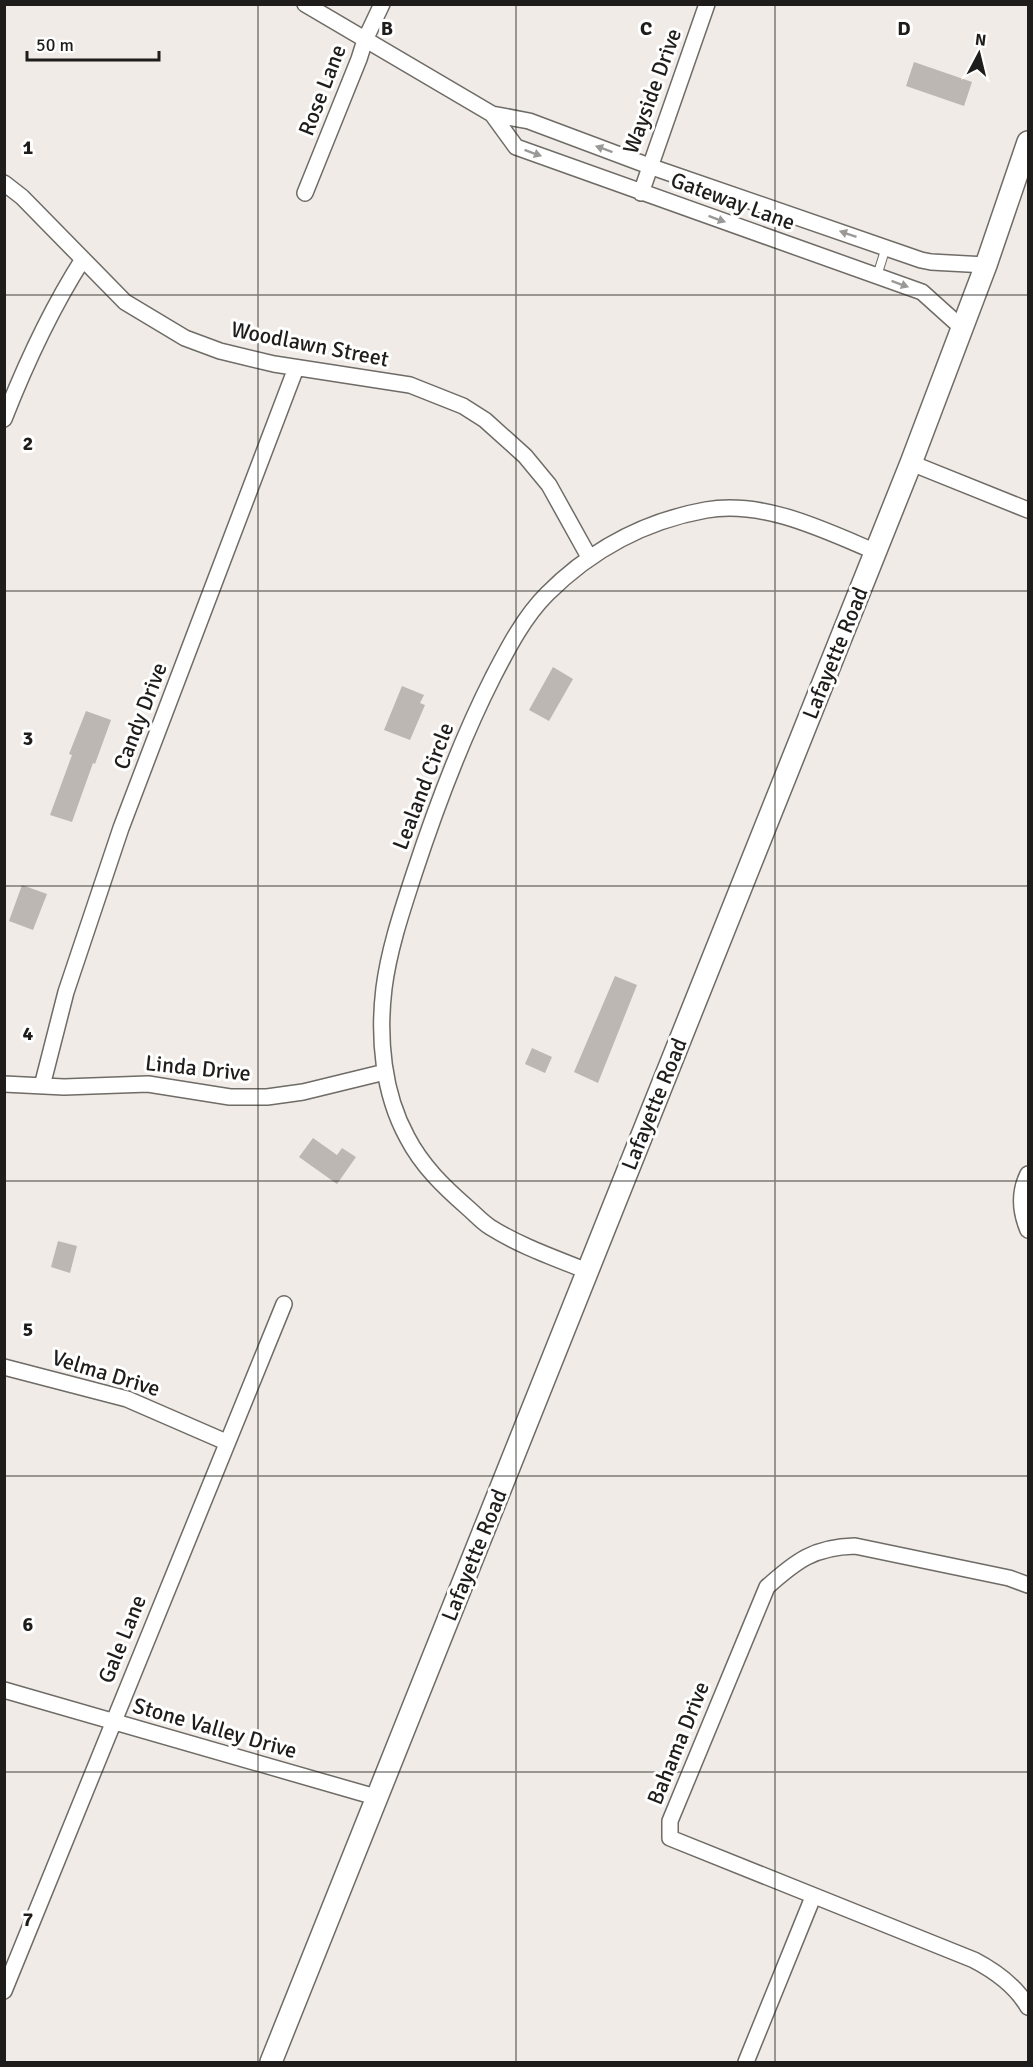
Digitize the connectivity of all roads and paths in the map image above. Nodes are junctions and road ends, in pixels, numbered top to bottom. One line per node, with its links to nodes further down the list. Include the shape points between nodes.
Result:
1 (305, 4): 4 (street, Gateway Lane)
2 (382, 4): 4 (street, Rose Lane)
3 (707, 4): 7 (street, Wayside Drive)
4 (365, 40): 5 (street, Gateway Lane); 9 (street, Rose Lane)
5 (492, 114): 7 (street, Gateway Lane, one-way to 5, via 529,121); 10 (street, Gateway Lane, one-way to 10, via 516,147)
6 (1029, 142): 13 (main road, Lafayette Road)
7 (649, 166): 10 (street, Wayside Drive); 11 (street, Gateway Lane, one-way to 7)
8 (4, 183): 12 (street, Woodlawn Street)
9 (305, 193)
10 (641, 193): 14 (street, Gateway Lane, one-way to 14)
11 (886, 247): 13 (street, Gateway Lane, via 932,262); 14 (lane)
12 (83, 258): 16 (street, Woodlawn Street, via 125,302 185,338 220,351); 17 (street, via 36,343)
13 (986, 265): 15 (main road, Lafayette Road)
14 (877, 276): 15 (street, Gateway Lane, one-way to 15, via 922,292)
15 (962, 328): 18 (main road, Lafayette Road)
16 (296, 368): 21 (street, Woodlawn Street, via 410,385 464,406 525,456 549,485); 24 (street, Candy Drive, via 121,828 66,992)
17 (4, 419)
18 (911, 463): 19 (street); 20 (main road, Lafayette Road)
19 (1029, 510)
20 (876, 552): 21 (street, Lealand Circle, via 789,518 742,509 708,510 654,524); 27 (main road, Lafayette Road)
21 (589, 557): 22 (street, Lealand Circle, via 546,595 519,630 475,712 442,793 391,951 381,1033)
22 (385, 1072): 24 (street, Linda Drive, via 267,1097 230,1097 148,1084); 27 (street, Lealand Circle, via 406,1136 441,1185 488,1226)
23 (4, 1084): 24 (street, Linda Drive)
24 (42, 1086)
25 (1029, 1174): 26 (street, via 1022,1201)
26 (1029, 1230)
27 (587, 1270): 34 (main road, Lafayette Road)
28 (284, 1304): 30 (street, Gale Lane)
29 (4, 1367): 30 (street, Velma Drive, via 127,1399)
30 (226, 1442): 33 (street, Gale Lane)
31 (1029, 1585): 35 (street, Bahama Drive, via 844,1546 807,1555 767,1587 670,1821 670,1838)
32 (4, 1690): 33 (street, Stone Valley Drive)
33 (112, 1722): 34 (street, Stone Valley Drive); 36 (street, Gale Lane)
34 (379, 1798): 38 (main road, Lafayette Road)
35 (813, 1896): 37 (street, Bahama Drive, via 989,1967); 39 (street)
36 (4, 1991)
37 (1029, 2007)
38 (271, 2062)
39 (746, 2062)

